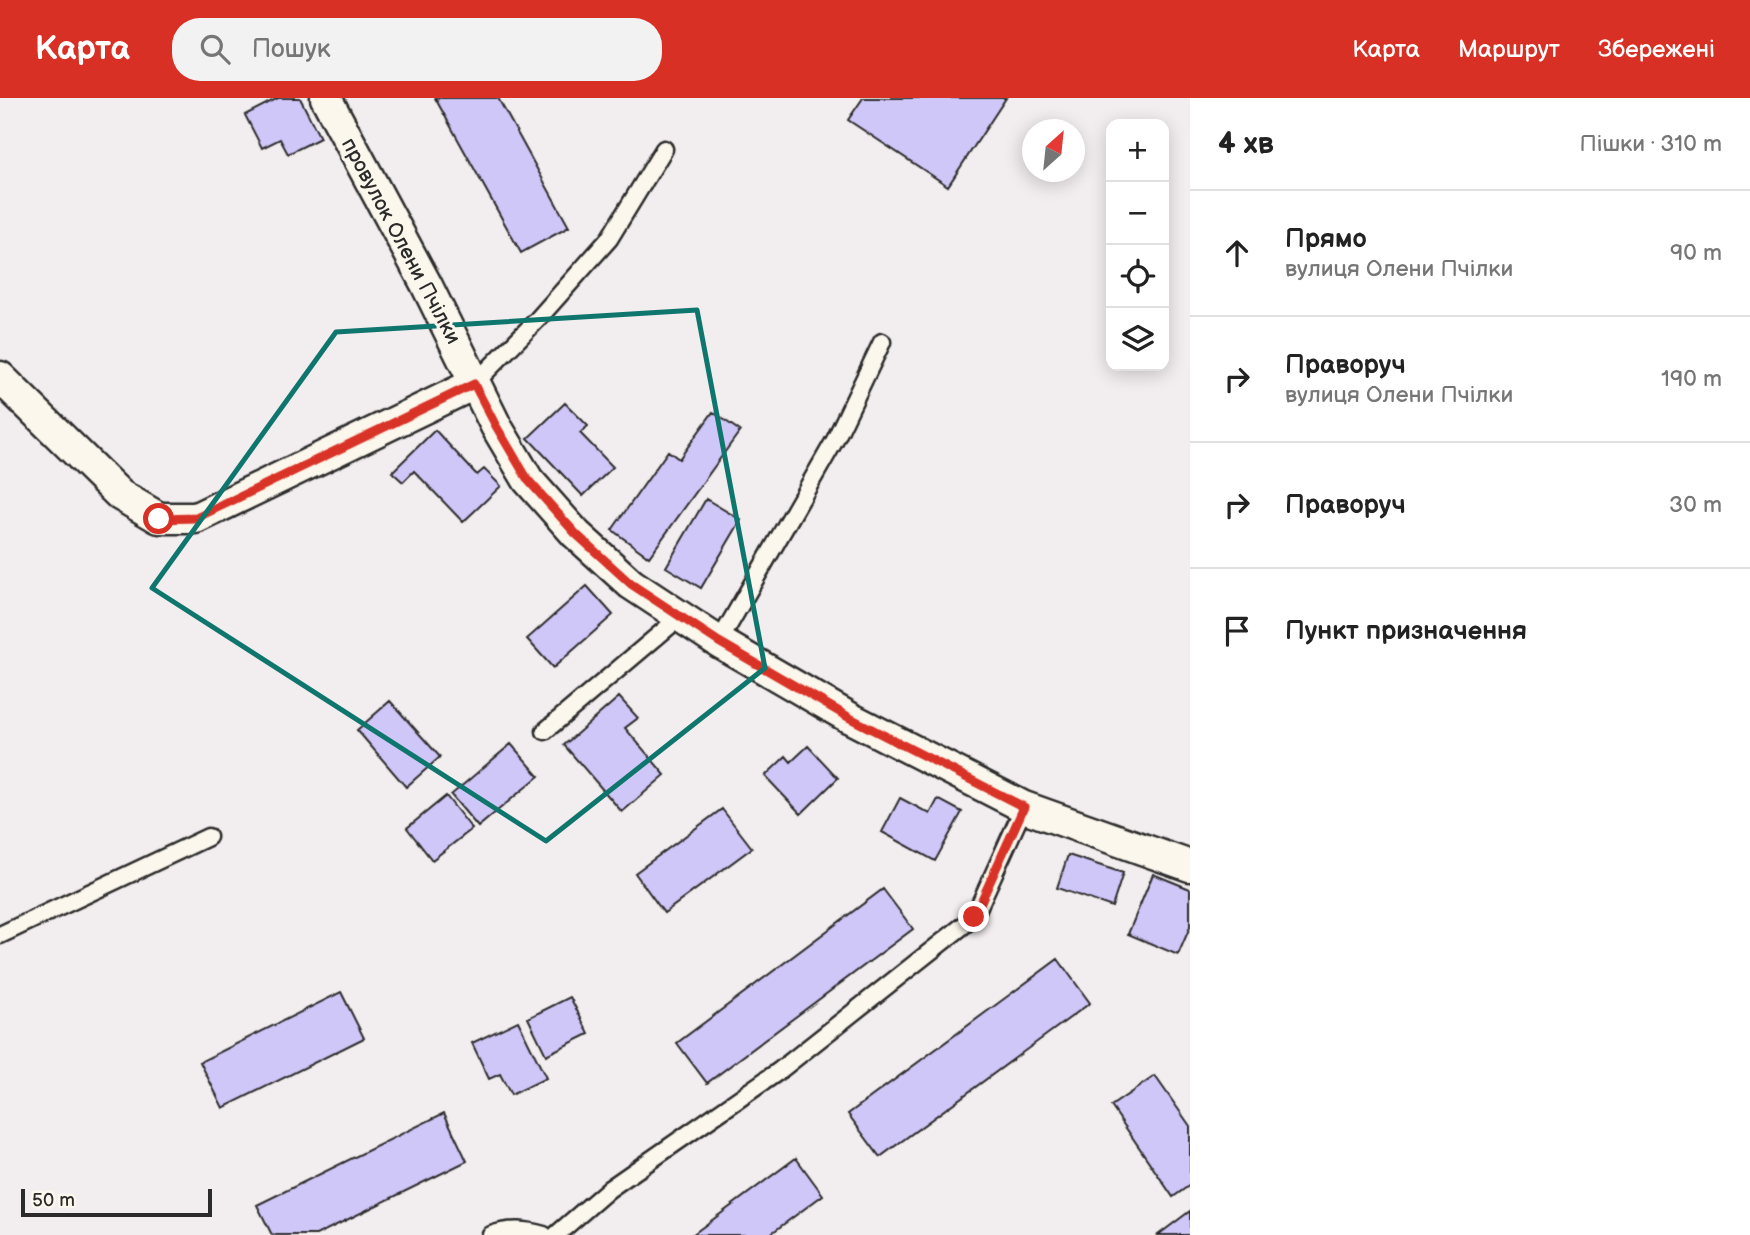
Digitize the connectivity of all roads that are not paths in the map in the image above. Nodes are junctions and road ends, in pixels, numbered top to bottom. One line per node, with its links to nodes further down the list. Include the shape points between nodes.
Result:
1 (326, 98): 5 (street, провулок Олени Пчілки)
2 (664, 149): 5 (lane, via 609,239)
3 (882, 342): 7 (lane, via 835,440)
4 (0, 377): 5 (street, via 120,495 159,519 196,518)
5 (474, 384): 6 (street, провулок Олени Пчілки, via 528,480 576,534 631,584)
6 (680, 617): 7 (street, провулок Олени Пчілки); 8 (lane)
7 (719, 642): 9 (street, провулок Олени Пчілки, via 850,718)
8 (545, 731)
9 (1024, 807): 11 (street, провулок Олени Пчілки); 15 (lane, via 974,917 779,1071 609,1189)
10 (208, 837): 12 (lane)
11 (1190, 866)
12 (0, 935)
13 (491, 1235): 14 (lane, via 525,1230)
14 (544, 1235)
15 (556, 1235)

